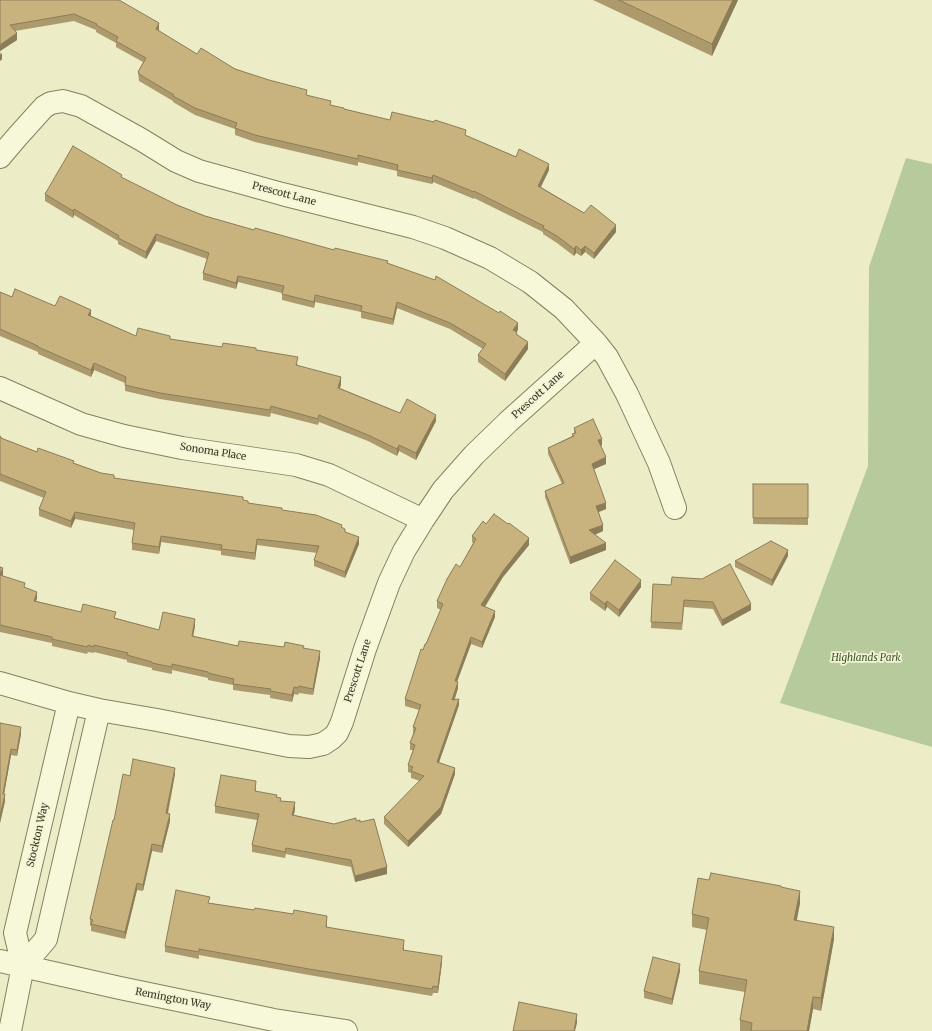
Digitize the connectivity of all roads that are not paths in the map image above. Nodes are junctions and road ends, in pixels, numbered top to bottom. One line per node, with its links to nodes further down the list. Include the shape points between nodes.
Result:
1 (0, 157): 2 (street, Prescott Lane, via 51,103 63,101 81,106 176,161 199,171 413,227 490,258 530,282 564,308)
2 (596, 343): 4 (street, Prescott Lane, via 607,357 627,394 659,463); 5 (street, Prescott Lane, via 474,455)
3 (0, 388): 5 (street, Sonoma Place, via 81,424 124,436 182,448 296,465 329,475)
4 (675, 508)
5 (423, 520): 8 (street, Prescott Lane, via 389,583 342,722 337,733 323,744 309,747 289,746)
6 (0, 683): 7 (street, Prescott Lane)
7 (69, 703): 8 (street, Prescott Lane); 10 (street, Stockton Way, via 15,933)
8 (99, 710): 10 (street, Stockton Way, via 46,939)
9 (0, 961): 10 (street, Remington Way)
10 (23, 966): 11 (street, Stockton Way); 12 (street, Remington Way, via 266,1018)
11 (10, 1031)
12 (346, 1031)

